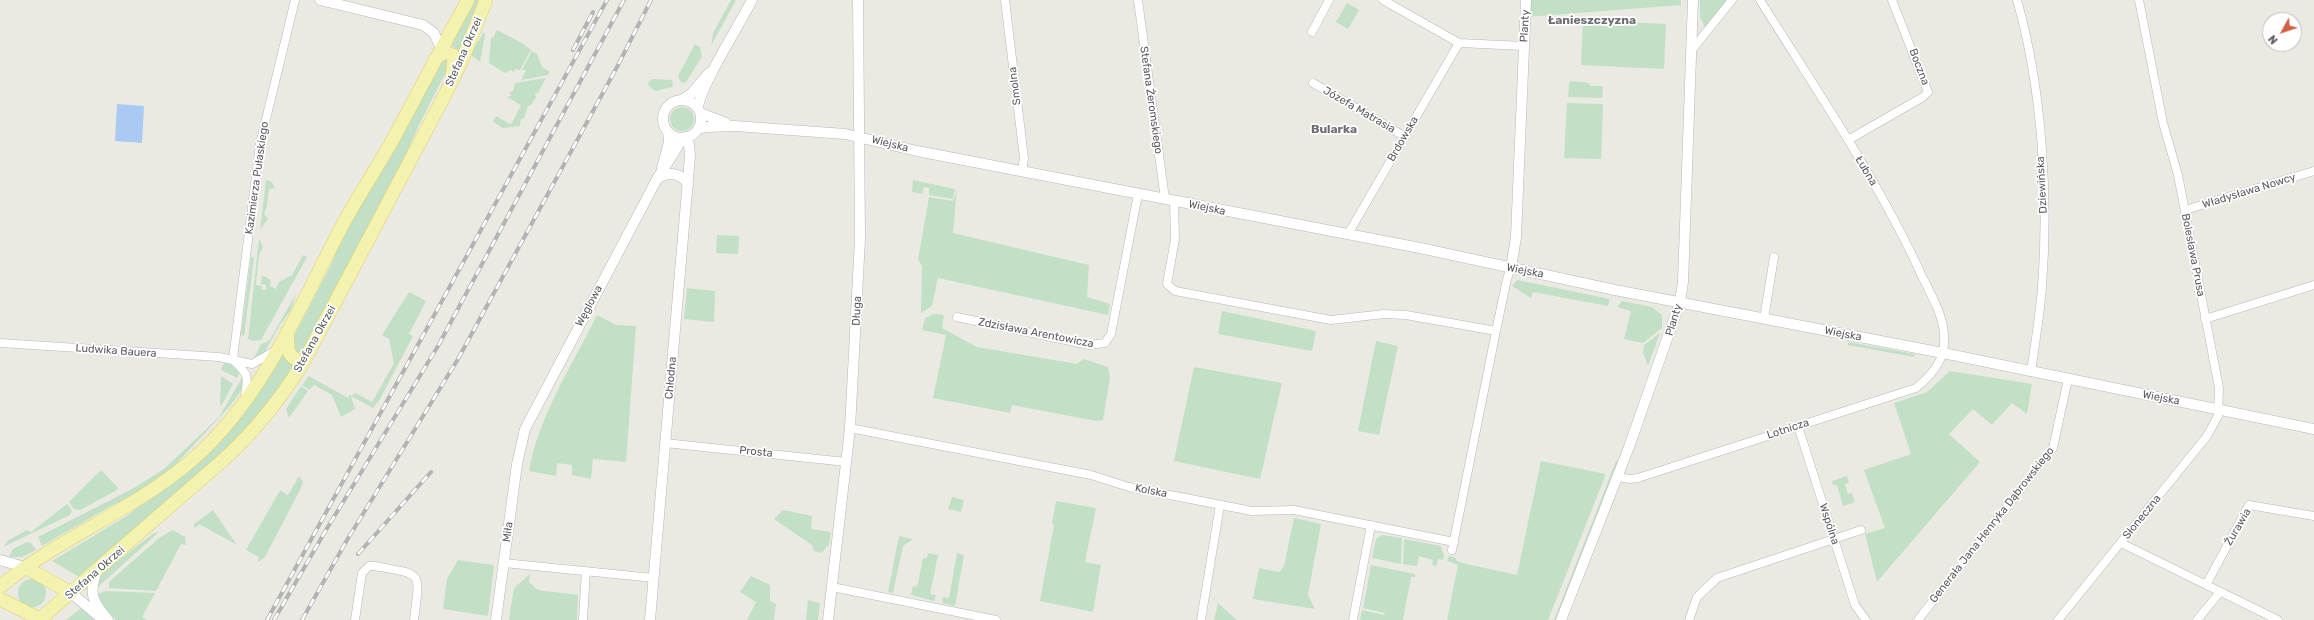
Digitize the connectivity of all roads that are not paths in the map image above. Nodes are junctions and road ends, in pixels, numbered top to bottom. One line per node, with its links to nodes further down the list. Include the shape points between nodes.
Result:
1 (295, 0): 55 (street, Kazimierza Pułaskiego, via 260,144)
2 (320, 0): 22 (street, via 423,25 434,33)
3 (468, 0): 22 (main road, Stefana Okrzei)
4 (486, 0): 24 (main road, Stefana Okrzei)
5 (752, 0): 23 (street)
6 (858, 0): 31 (street, Długa)
7 (1005, 0): 35 (street, Smolna, via 1024,158)
8 (1138, 0): 40 (street, Stefana Żeromskiego)
9 (1329, 0): 18 (street)
10 (1383, 0): 19 (street)
11 (1526, 0): 20 (street, Planty)
12 (1693, 0): 21 (street, Planty)
13 (1732, 0): 21 (street)
14 (1760, 0): 34 (street, Łubna)
15 (1892, 0): 34 (street, Boczna, via 1928,92 1926,96)
16 (2017, 0): 57 (street, Dziewińska, via 2025,28 2039,121 2044,204 2042,288)
17 (2139, 0): 41 (street, Bolesława Prusa, via 2159,101)
18 (1312, 32)
19 (1459, 43): 20 (street); 32 (street, Brdowska)
20 (1524, 46): 44 (street, Planty, via 1516,237)
21 (1691, 51): 46 (street, Planty, via 1683,282)
22 (438, 53): 24 (main road, via 453,54); 50 (main road, Stefana Okrzei, via 390,145 343,223)
23 (715, 67): 26 (street, via 691,94); 27 (street, via 699,100)
24 (450, 83): 56 (main road, Stefana Okrzei)
25 (1313, 83): 32 (street, Józefa Matrasia)
26 (681, 100): 27 (street, via 692,103); 30 (street, via 671,104 665,112 664,124)
27 (699, 111): 28 (street, Wiejska); 29 (street)
28 (735, 126): 29 (street, Wiejska); 31 (street, Wiejska)
29 (698, 129): 33 (street)
30 (668, 132): 33 (street); 37 (street, Węglowa, via 669,142)
31 (860, 136): 35 (street, Wiejska, via 908,149); 62 (street, Długa, via 860,239)
32 (1404, 136): 42 (street, Brdowska)
33 (684, 138): 37 (street, Węglowa); 38 (street, Chłodna, via 691,151)
34 (1848, 140): 54 (street, Łubna, via 1898,224 1941,317 1945,337)
35 (1022, 171): 39 (street, Wiejska)
36 (2314, 171): 41 (street, Władysława Nowcy)
37 (659, 174): 38 (street, via 676,174); 65 (street, Węglowa, via 529,420)
38 (688, 185): 64 (street, Chłodna)
39 (1138, 194): 40 (street, Wiejska); 47 (street, Zdzisława Arentowicza, via 1111,334 1105,343 1089,345)
40 (1169, 200): 42 (street, Wiejska); 51 (street, Stefana Żeromskiego, via 1175,239 1167,284 1175,292 1331,320 1384,314 1406,315)
41 (2185, 210): 49 (street, Bolesława Prusa)
42 (1348, 234): 44 (street, Wiejska)
43 (1774, 257): 48 (street)
44 (1511, 268): 46 (street, Wiejska); 51 (street, Planty)
45 (2314, 285): 49 (street)
46 (1680, 302): 48 (street, Wiejska); 67 (street, Planty)
47 (957, 317)
48 (1764, 319): 54 (street, Wiejska)
49 (2205, 319): 60 (street, Bolesława Prusa, via 2219,388)
50 (287, 330): 53 (main road, Stefana Okrzei); 56 (main road, via 288,352 291,357)
51 (1496, 331): 74 (street, Planty)
52 (0, 343): 55 (street, Ludwika Bauera)
53 (275, 351): 55 (street, Ludwika Bauera, via 252,364); 59 (main road, Stefana Okrzei)
54 (1943, 353): 57 (street, Wiejska); 61 (street, Lotnicza, via 1932,374 1916,388)
55 (233, 359): 59 (street, via 247,374)
56 (303, 363): 78 (main road, Stefana Okrzei, via 284,394 245,440)
57 (2031, 372): 58 (street, Wiejska)
58 (2068, 379): 60 (street, Wiejska); 106 (street, Generała Jana Henryka Dąbrowskiego, via 2053,448)
59 (244, 403): 77 (main road, Stefana Okrzei, via 205,448 163,483)
60 (2220, 410): 63 (street, Wiejska); 73 (street, Słoneczna, via 2206,436)
61 (1798, 426): 67 (street, Lotnicza, via 1638,478 1630,480); 72 (street, Wspólna)
62 (850, 428): 66 (street, Długa); 68 (street, Kolska, via 1091,475 1129,487)
63 (2314, 429)
64 (665, 443): 66 (street, Prosta); 82 (street, Chłodna)
65 (521, 444): 76 (street, Miła)
66 (846, 462): 85 (street, Długa)
67 (1617, 477): 103 (street, Planty)
68 (1220, 505): 70 (street, Kolska, via 1252,511 1294,510); 101 (street)
69 (2314, 516): 83 (street, Żurawia, via 2249,505)
70 (1371, 526): 74 (street, Kolska); 102 (street)
71 (1861, 530): 72 (street)
72 (1834, 539): 104 (street, via 1717,578 1697,598); 105 (street, Wspólna, via 1855,605)
73 (2121, 543): 83 (street); 107 (street, Słoneczna)
74 (1453, 546)
75 (0, 560): 77 (street)
76 (504, 563): 79 (street); 96 (street, Miła)
77 (25, 567): 80 (main road); 81 (main road)
78 (97, 571): 87 (main road, Stefana Okrzei); 93 (street, via 93,583 93,597)
79 (586, 571): 82 (street); 97 (street)
80 (14, 575): 84 (main road); 89 (main road, via 10,594)
81 (43, 575): 87 (main road); 91 (main road, via 54,588 55,598)
82 (654, 578): 98 (street, Chłodna)
83 (2206, 585): 86 (street)
84 (0, 587)
85 (832, 588): 90 (street); 99 (street, Długa)
86 (2220, 592): 108 (street); 109 (street)
87 (71, 594): 91 (main road, Stefana Okrzei); 92 (street)
88 (0, 599): 89 (main road)
89 (18, 609): 91 (main road)
90 (960, 616): 100 (street)
91 (44, 617)
92 (103, 620)
93 (108, 620)
94 (355, 620): 95 (street, via 362,573 369,566 409,572 416,577 418,584)
95 (414, 620)
96 (496, 620)
97 (583, 620)
98 (650, 620)
99 (828, 620)
100 (996, 620)
101 (1202, 620)
102 (1353, 620)
103 (1561, 620)
104 (1689, 620)
105 (1866, 620)
106 (1918, 620)
107 (2058, 620)
108 (2197, 620)
109 (2278, 620)

